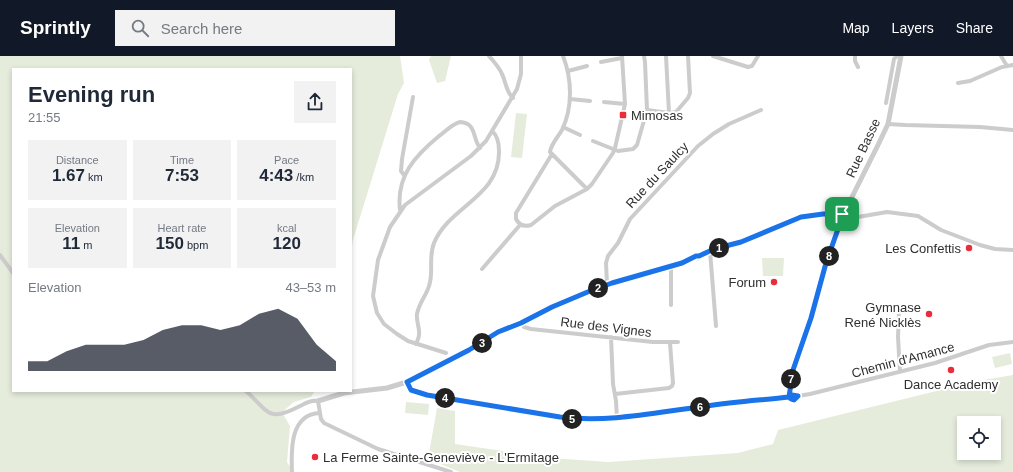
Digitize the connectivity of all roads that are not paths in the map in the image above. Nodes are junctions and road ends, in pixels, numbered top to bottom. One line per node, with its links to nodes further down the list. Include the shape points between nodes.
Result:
1 (489, 56): 23 (street, via 500,71)
2 (521, 56): 23 (street, via 520,78)
3 (563, 56): 20 (street)
4 (644, 56): 29 (street)
5 (666, 56): 31 (street)
6 (688, 56): 31 (street, via 690,95 676,112)
7 (713, 56): 8 (street, via 748,67 754,64)
8 (758, 56)
9 (855, 56): 19 (street)
10 (897, 56): 15 (street, Rue Basse); 27 (street, via 894,59)
11 (901, 56): 15 (street, Rue Basse)
12 (1001, 56): 18 (street)
13 (622, 57): 14 (street); 28 (street)
14 (601, 62)
15 (899, 64): 32 (street, Rue Basse)
16 (1013, 65): 18 (street)
17 (587, 66): 20 (street)
18 (1007, 66): 21 (street, via 977,79)
19 (858, 67)
20 (568, 71): 24 (street)
21 (958, 83)
22 (413, 97): 41 (street, via 402,159 401,171)
23 (513, 98): 35 (street)
24 (570, 99): 25 (street); 33 (street)
25 (590, 101)
26 (604, 102): 28 (street)
27 (886, 103)
28 (625, 104): 39 (street)
29 (648, 110): 31 (street); 39 (street, via 636,147 623,151)
30 (761, 110): 52 (street, Rue du Saulcy, via 729,124 698,146 630,219 618,244 608,256)
31 (669, 113)
32 (888, 124): 34 (street); 44 (street, Rue Basse)
33 (563, 127): 36 (street); 40 (street, via 550,148)
34 (1013, 130)
35 (492, 131): 38 (street); 61 (street, via 497,138 499,154 490,182 474,200 449,221 433,245 430,284 418,310 419,334)
36 (580, 135)
37 (594, 142): 39 (street)
38 (480, 148): 41 (street, via 471,126 457,123 422,151); 43 (street)
39 (614, 150): 42 (street)
40 (552, 154): 42 (street); 45 (street, via 516,213 516,219)
41 (404, 175): 43 (street)
42 (587, 189): 45 (street, via 555,206 531,225)
43 (400, 210): 61 (street, via 381,248 373,296 377,313 384,324 402,338)
44 (843, 215): 46 (street, via 858,216 887,212 918,216 941,230 980,245); 47 (street, via 801,217 741,242); 67 (street, via 793,370)
45 (520, 224): 50 (street)
46 (1013, 250)
47 (710, 251): 49 (street, via 697,259); 56 (street)
48 (0, 255): 51 (street)
49 (671, 266): 52 (street); 53 (street)
50 (482, 269)
51 (12, 271)
52 (608, 284): 55 (street)
53 (671, 305)
54 (901, 306): 63 (street, via 898,337)
55 (523, 322): 57 (street, Rue des Vignes, via 532,329); 64 (street, via 498,332)
56 (716, 326)
57 (611, 337): 60 (street, Rue des Vignes); 66 (street)
58 (678, 342): 60 (street, Rue des Vignes)
59 (1013, 342): 63 (street, Chemin d'Amance, via 989,344)
60 (670, 343): 66 (street, via 674,383 672,386)
61 (416, 344): 62 (street)
62 (446, 353)
63 (900, 372): 67 (street, Chemin d'Amance, via 798,396 793,400)
64 (407, 382): 68 (street); 70 (street, Chemin d'Amance, via 412,391 449,399 565,418)
65 (247, 392): 68 (street, via 267,411 276,415 289,413 312,400)
66 (615, 394): 70 (street)
67 (789, 397): 70 (street, Chemin d'Amance)
68 (318, 401): 69 (street)
69 (320, 413): 71 (street, via 308,416 295,432 291,456); 72 (street, via 324,423 372,446)
70 (617, 419)
71 (292, 472)
72 (451, 472)

